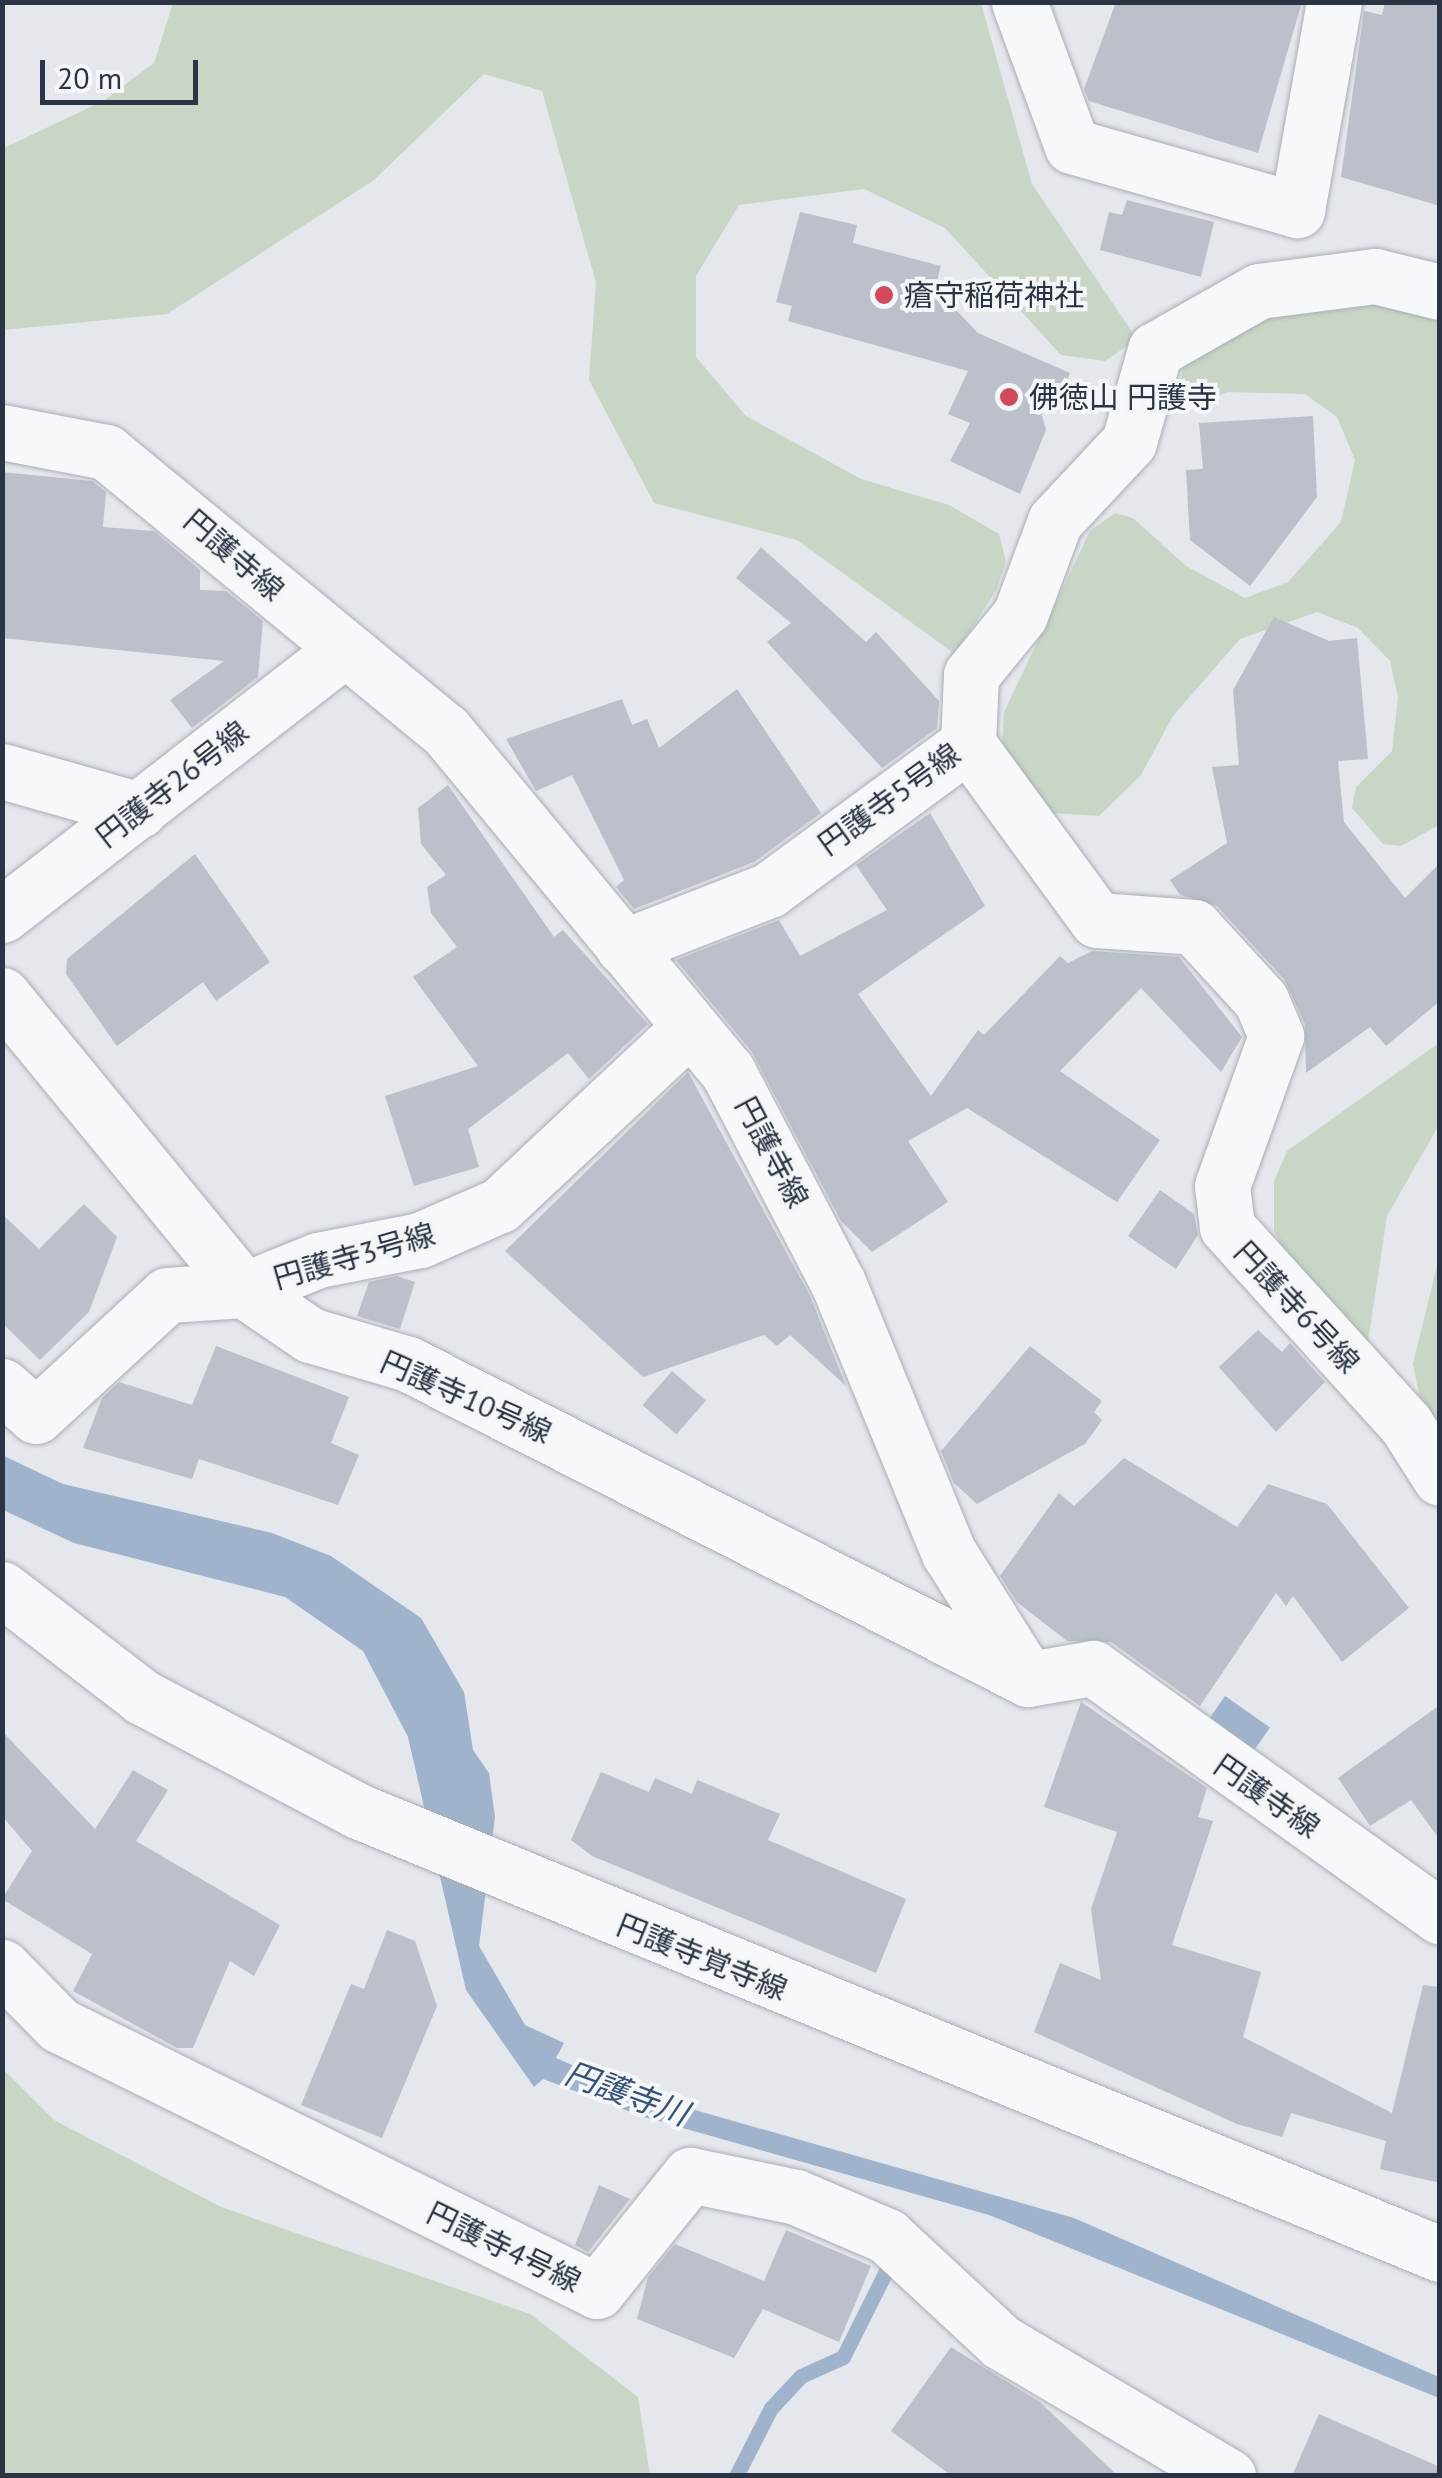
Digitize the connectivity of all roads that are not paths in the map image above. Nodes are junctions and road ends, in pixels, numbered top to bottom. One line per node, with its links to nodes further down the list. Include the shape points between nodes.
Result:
1 (1020, 2): 2 (street, via 1072,146 1297,210)
2 (1334, 2)
3 (1440, 292): 6 (street, 円護寺5号線, via 1375,276 1259,291 1155,350 1129,442 1055,521 1020,615 971,675)
4 (2, 432): 5 (street, 円護寺線, via 106,452)
5 (342, 652): 8 (street, 円護寺26号線); 10 (street, 円護寺線, via 445,730)
6 (968, 744): 10 (street, 円護寺5号線, via 769,890); 15 (street, 円護寺6号線, via 1097,920 1194,926 1261,1000 1276,1036 1222,1186 1226,1227 1405,1424)
7 (2, 770): 8 (street)
8 (140, 810): 9 (street, 円護寺26号線)
9 (2, 915)
10 (622, 947): 12 (street, 円護寺線)
11 (2, 996): 13 (street, 円護寺10号線)
12 (690, 1028): 13 (street, 円護寺3号線, via 500,1205 420,1240 318,1260); 17 (street, 円護寺線, via 728,1072 783,1168 949,1553)
13 (244, 1290): 14 (street, 円護寺3号線, via 167,1295 36,1416); 17 (street, 円護寺10号線, via 310,1336 408,1364)
14 (2, 1386)
15 (1440, 1478)
16 (2, 1589): 20 (street, 円護寺覚寺線, via 142,1697 402,1830 528,1887)
17 (1028, 1679): 18 (street, 円護寺線, via 1093,1668)
18 (1440, 1916)
19 (2, 1967): 21 (street, 円護寺4号線, via 59,2025 598,2292 690,2174 796,2198 886,2236 1001,2342)
20 (1440, 2254)
21 (1228, 2476)

